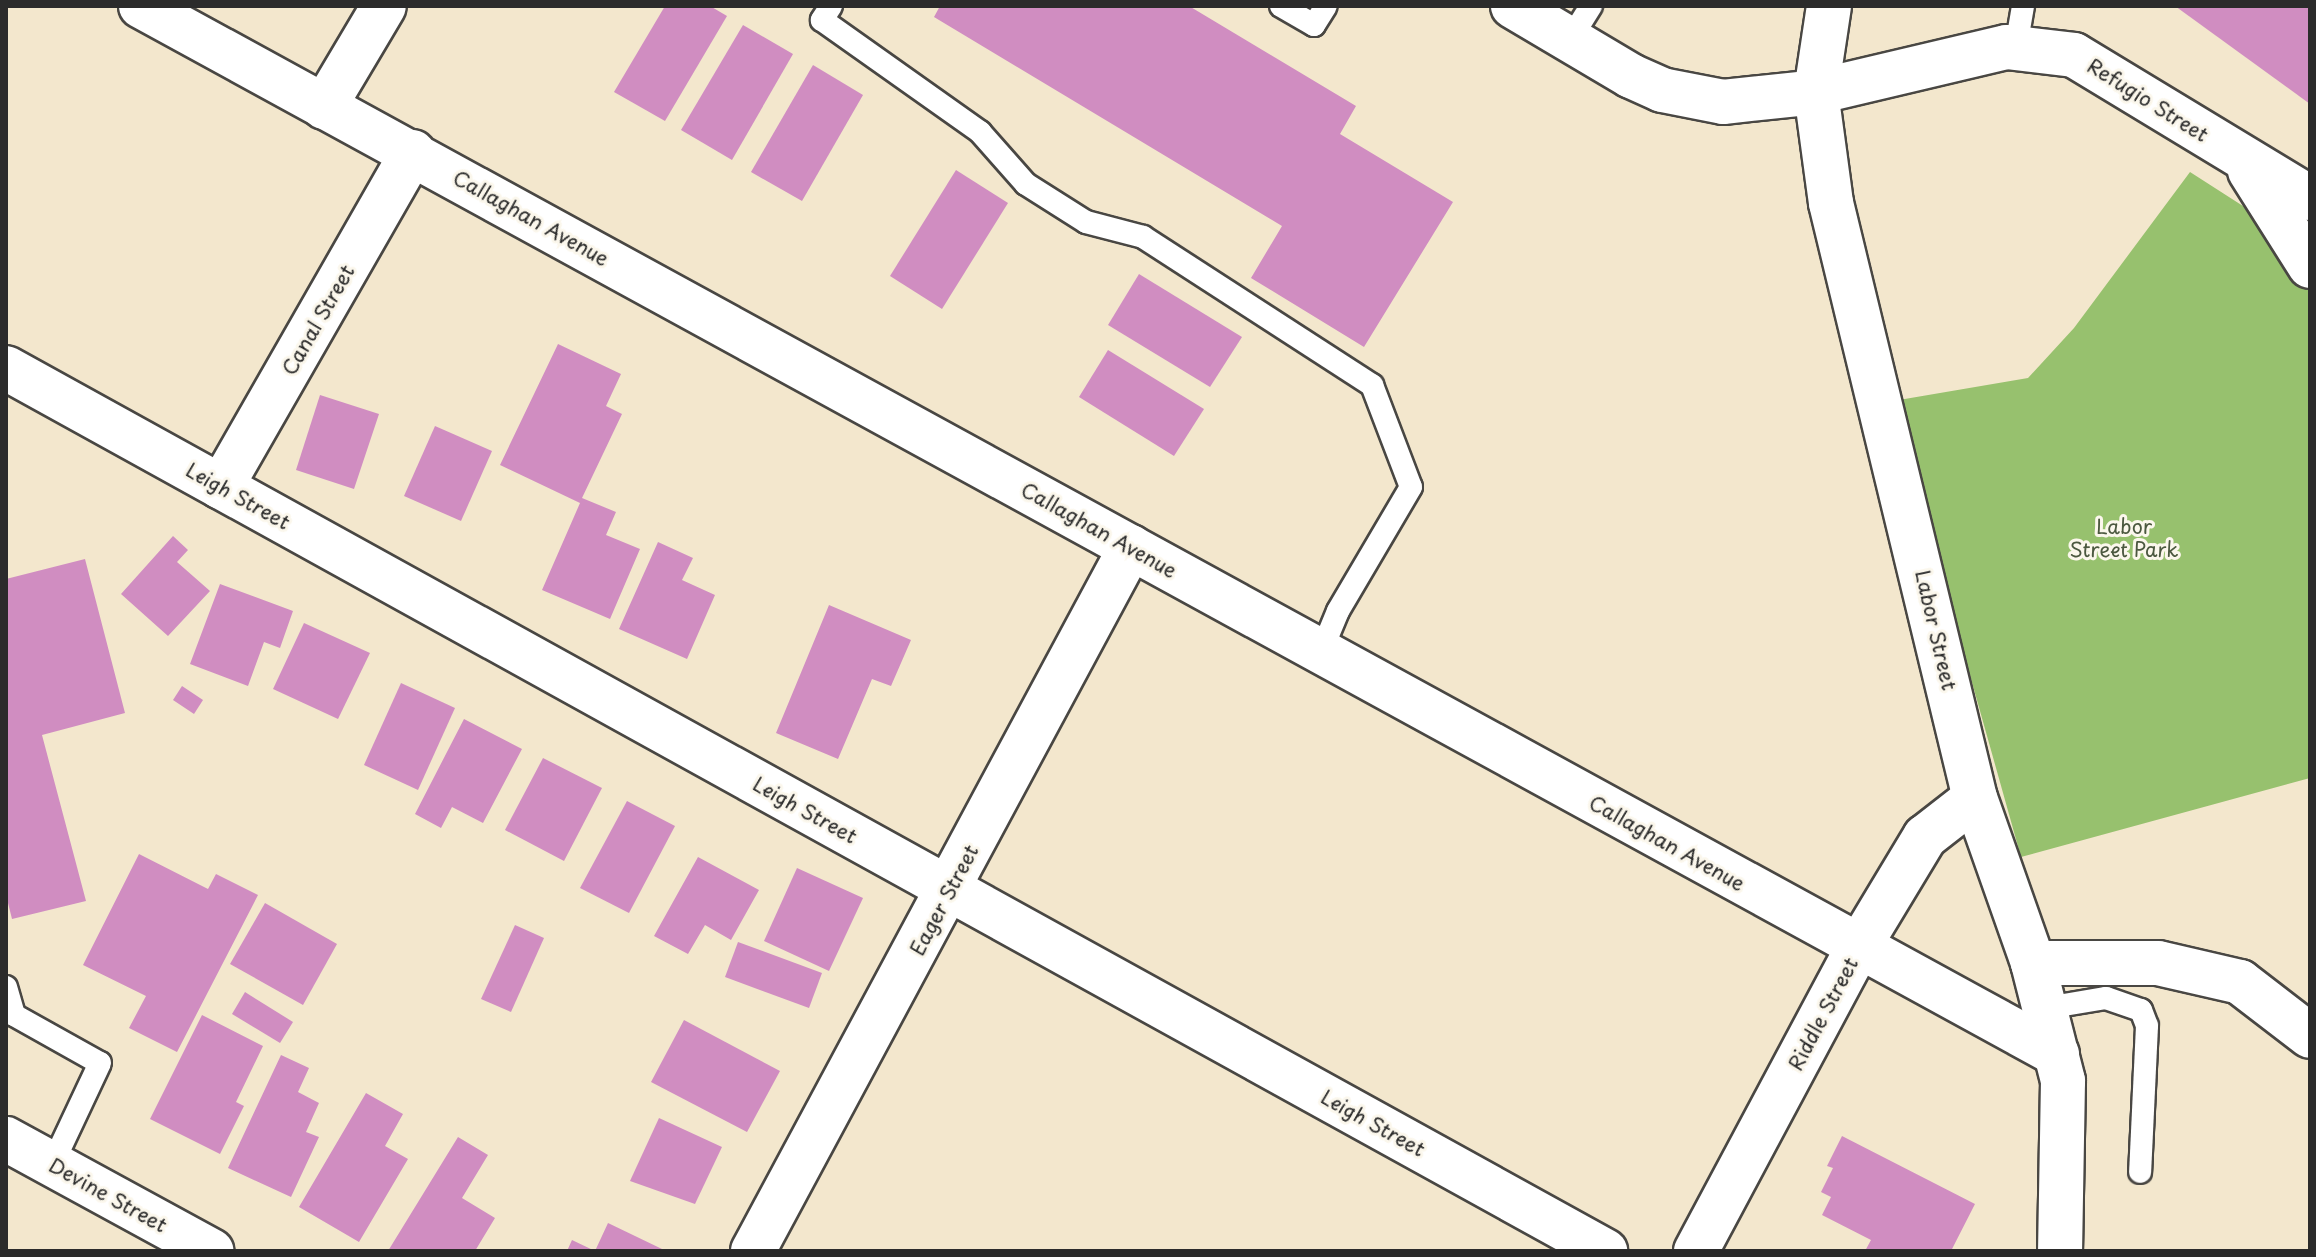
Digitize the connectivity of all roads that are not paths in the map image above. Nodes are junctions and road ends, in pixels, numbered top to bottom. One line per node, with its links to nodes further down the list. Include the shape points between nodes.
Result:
1 (141, 6): 11 (street, Callaghan Avenue)
2 (384, 6): 11 (street)
3 (831, 6): 19 (lane, via 822,20 980,132 1026,184 1086,222 1143,237 1372,385 1411,487 1338,611)
4 (1281, 6): 5 (lane, via 1314,25)
5 (1326, 6)
6 (1513, 6): 8 (street, Refugio Street)
7 (1829, 6): 10 (street, Labor Street)
8 (1580, 24): 10 (street, Refugio Street, via 1631,76 1698,99 1758,100)
9 (2019, 26): 10 (street, Refugio Street, via 1966,53); 13 (street, Refugio Street, via 2106,70)
10 (1816, 92): 20 (street, Labor Street, via 1849,288)
11 (324, 107): 12 (street, Callaghan Avenue)
12 (413, 152): 17 (street, Canal Street); 18 (street, Callaghan Avenue)
13 (2242, 160): 14 (street, Refugio Street); 15 (street, Refugio Street)
14 (2310, 198)
15 (2310, 266)
16 (6, 368): 17 (street, Leigh Street)
17 (221, 487): 21 (street, Leigh Street)
18 (1131, 547): 19 (street, Callaghan Avenue); 21 (street, Eager Street)
19 (1321, 652): 22 (street, Callaghan Avenue)
20 (1975, 798): 22 (street, Riddle Street, via 1925,837); 23 (street, Labor Street)
21 (950, 890): 33 (street, Eager Street); 34 (street, Leigh Street)
22 (1858, 948): 27 (street, Callaghan Avenue); 35 (street, Riddle Street)
23 (2033, 963): 25 (street, Labor Street); 26 (street, via 2158,963 2240,982)
24 (6, 987): 29 (lane, via 14,1015 100,1063)
25 (2046, 1008): 27 (street, Labor Street); 30 (lane, via 2106,998 2141,1010 2147,1026)
26 (2310, 1036)
27 (2057, 1054): 36 (street, Labor Street, via 2063,1081)
28 (6, 1139): 29 (street, Devine Street)
29 (52, 1165): 31 (street, Devine Street)
30 (2140, 1172)
31 (159, 1238): 32 (street, Devine Street)
32 (211, 1251)
33 (753, 1251)
34 (1605, 1251)
35 (1696, 1251)
36 (2060, 1251)

